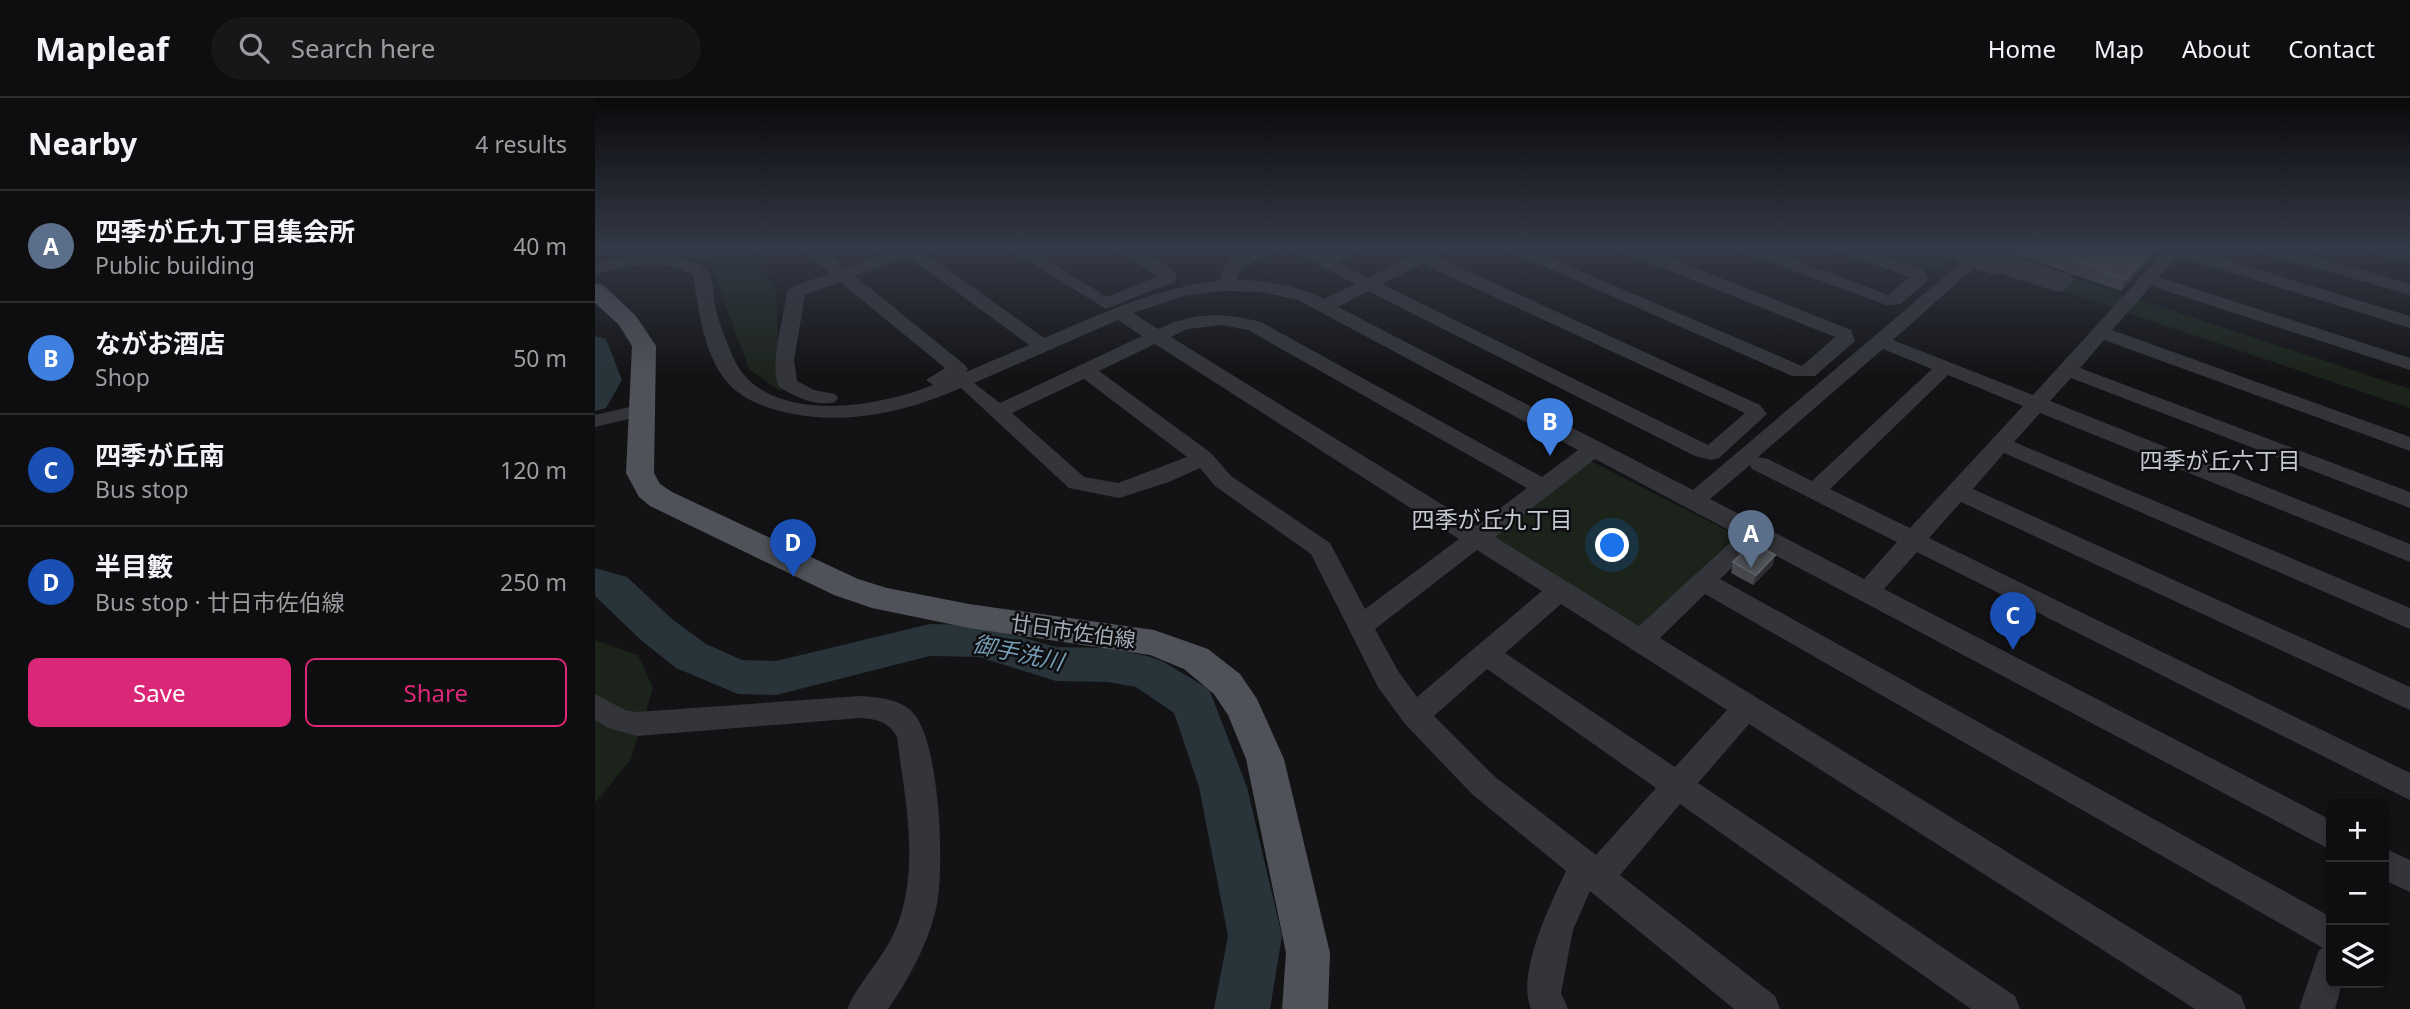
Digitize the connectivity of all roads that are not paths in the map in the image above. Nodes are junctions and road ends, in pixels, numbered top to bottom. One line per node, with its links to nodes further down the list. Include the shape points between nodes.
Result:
1 (595, 290): 34 (main road, 廿日市佐伯線, via 628,321 644,346)
2 (704, 291): 27 (street, via 707,312 732,376 764,400 790,407 858,411 894,406)
3 (800, 291): 4 (street, via 796,292 784,360 787,384 796,391 822,398 857,398 913,388 958,369)
4 (861, 291)
5 (967, 291): 27 (street)
6 (1084, 291): 7 (street, via 1106,304)
7 (1138, 291)
8 (1183, 291): 22 (street)
9 (1284, 291): 21 (street)
10 (1357, 291): 21 (street)
11 (1379, 291): 12 (street, via 1703,451 1711,453 1757,414)
12 (1508, 291)
13 (1610, 291): 14 (street, via 1799,372 1808,372 1845,341 1844,334)
14 (1735, 291)
15 (1861, 291): 16 (street, via 1895,300)
16 (1906, 291)
17 (1939, 291): 26 (street)
18 (2140, 291): 24 (street)
19 (2183, 291): 28 (street)
20 (2309, 291): 23 (street)
21 (1324, 307): 39 (street)
22 (1119, 313): 25 (street); 27 (street)
23 (2410, 322)
24 (2102, 333): 31 (street); 38 (street)
25 (1156, 336): 30 (street); 42 (street, via 1204,320 1254,327); 47 (street)
26 (1880, 341): 29 (street); 46 (street)
27 (1043, 346)
28 (2410, 364)
29 (1945, 367): 33 (street); 43 (street)
30 (1085, 370): 35 (street); 40 (street)
31 (2068, 370): 33 (street); 45 (street)
32 (971, 388): 35 (street)
33 (2038, 404): 37 (street); 50 (street)
34 (643, 410): 36 (street); 71 (main road, 廿日市佐伯線, via 640,473 649,490 846,587 884,600 969,616 1154,643 1196,659 1227,684 1244,709 1265,759 1308,953)
35 (998, 412): 40 (street, via 1077,484 1119,491)
36 (602, 419)
37 (2001, 444): 44 (street); 54 (street)
38 (2410, 444)
39 (1595, 448): 42 (street); 46 (street)
40 (1203, 458): 55 (street, via 1223,481 1321,549)
41 (1760, 464): 43 (street)
42 (1542, 487): 47 (street)
43 (1815, 491): 49 (street)
44 (1958, 491): 49 (street); 58 (street)
45 (2410, 500)
46 (1694, 501): 53 (street)
47 (1476, 537): 52 (street); 55 (street)
48 (1747, 540): 51 (street)
49 (1913, 541): 53 (street); 63 (street)
50 (2410, 552)
51 (1703, 581): 56 (street); 68 (street)
52 (1560, 590): 56 (street); 57 (street)
53 (1866, 593): 64 (street)
54 (2410, 619)
55 (1361, 626): 61 (street, via 1388,679)
56 (1641, 640): 60 (street)
57 (1486, 654): 61 (street); 62 (street)
58 (2410, 699)
59 (595, 705): 70 (street, via 618,720 637,724 860,707 895,713 907,723 927,855 924,899 907,948)
60 (1747, 707): 62 (street); 75 (street)
61 (1415, 716): 66 (street, via 1483,785)
62 (1678, 786): 66 (street); 74 (street)
63 (2410, 787)
64 (2326, 833)
65 (2389, 866): 67 (street)
66 (1591, 871): 72 (street, via 1556,930 1543,995); 73 (street)
67 (2410, 877)
68 (2326, 932)
69 (2326, 979): 76 (street)
70 (865, 1009)
71 (1305, 1009)
72 (1551, 1009)
73 (1762, 1009)
74 (2002, 1009)
75 (2228, 1009)
76 (2317, 1009)

